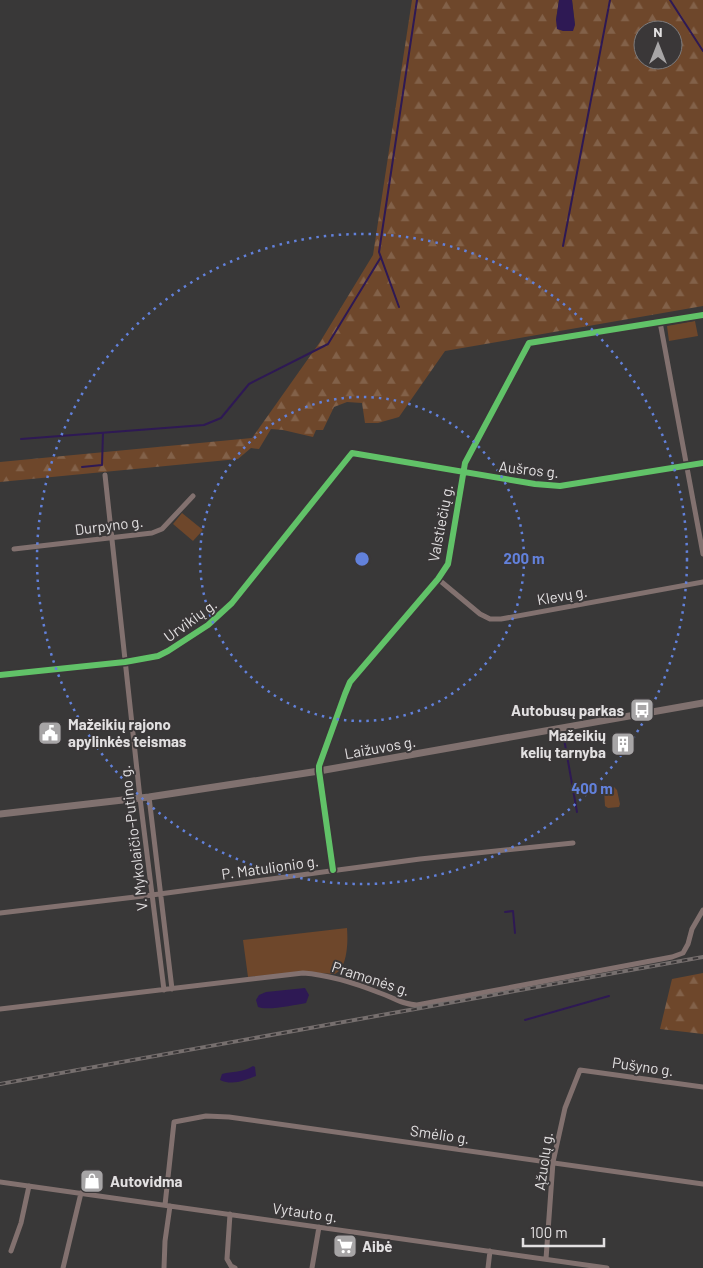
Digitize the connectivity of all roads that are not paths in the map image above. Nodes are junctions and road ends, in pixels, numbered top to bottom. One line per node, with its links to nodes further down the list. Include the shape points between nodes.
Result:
1 (703, 315): 2 (street, Valstiečių g.)
2 (660, 322): 5 (street); 6 (street, Valstiečių g., via 529,343)
3 (352, 453): 6 (street, Aušros g.); 14 (street, Urvikių g., via 221,614 158,656)
4 (703, 463): 5 (street, Aušros g.)
5 (688, 466): 6 (street, Aušros g., via 560,486); 11 (street)
6 (462, 473): 12 (street, Valstiečių g., via 448,564)
7 (105, 474): 9 (street, V. Mykolaičio-Putino g.)
8 (193, 496): 9 (street, Durpyno g., via 162,529)
9 (113, 538): 10 (street, Durpyno g.); 14 (street, V. Mykolaičio-Putino g.)
10 (14, 549)
11 (703, 554)
12 (438, 579): 13 (street, Klevų g., via 480,614 490,618); 17 (street, Valstiečių g., via 350,682)
13 (703, 582)
14 (125, 662): 15 (street, Urvikių g.); 19 (street, V. Mykolaičio-Putino g.)
15 (0, 675)
16 (703, 703): 17 (main road, Laižuvos g.)
17 (319, 771): 18 (main road, Laižuvos g.); 22 (street)
18 (149, 797): 19 (main road, Laižuvos g.); 23 (street, V. Mykolaičio-Putino g.)
19 (140, 798): 20 (main road, Laižuvos g.); 24 (street, V. Mykolaičio-Putino g.)
20 (0, 814)
21 (573, 843): 22 (street, P. Matulionio g.)
22 (333, 870): 23 (street, P. Matulionio g.)
23 (161, 894): 24 (street, P. Matulionio g.); 27 (street, V. Mykolaičio-Putino g.)
24 (152, 895): 26 (street, P. Matulionio g.); 28 (street, V. Mykolaičio-Putino g.)
25 (703, 910): 27 (street, Pramonės g., via 683,953 672,957 417,1005 404,1004 336,978 303,973)
26 (0, 913)
27 (172, 989): 28 (street, Pramonės g.)
28 (164, 990): 29 (street, Pramonės g.)
29 (0, 1009)
30 (580, 1070): 31 (street, Pušyno g.); 32 (street, Ąžuolų g., via 565,1108)
31 (703, 1087)
32 (553, 1162): 34 (street, Smėlio g.); 37 (street, Smėlio g., via 206,1116 174,1122); 42 (street, Ąžuolų g.)
33 (0, 1182): 35 (street, Vytauto g.)
34 (703, 1184)
35 (28, 1186): 36 (street, Vytauto g.); 40 (street, via 21,1223)
36 (81, 1193): 37 (street, Vytauto g.); 44 (street)
37 (168, 1206): 38 (street, Vytauto g.); 45 (street)
38 (230, 1214): 39 (street, Vytauto g.); 46 (street, via 227,1259)
39 (319, 1227): 41 (street, Vytauto g.); 47 (street)
40 (11, 1251)
41 (490, 1251): 42 (street, Vytauto g.); 48 (street)
42 (546, 1260): 43 (street, Vytauto g.)
43 (554, 1260): 49 (street); 50 (street, Vytauto g.)
44 (63, 1268)
45 (164, 1268)
46 (235, 1268)
47 (312, 1268)
48 (488, 1268)
49 (554, 1268)
50 (607, 1268)

